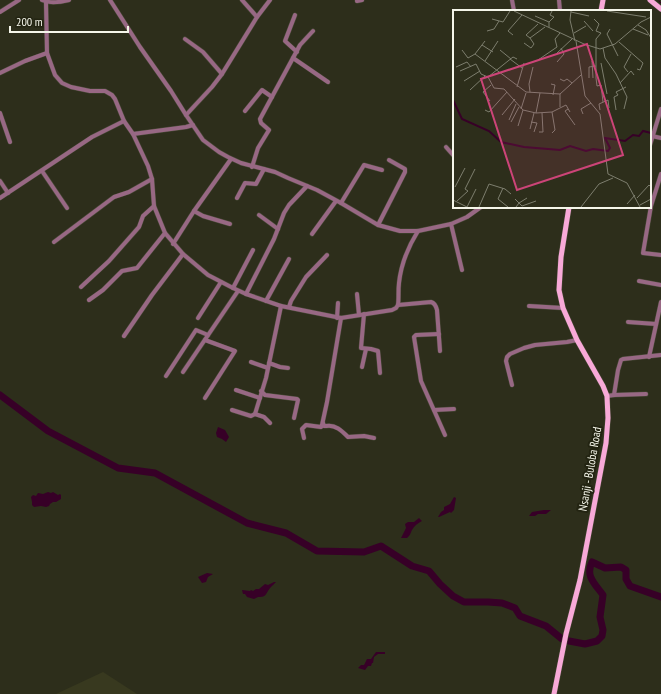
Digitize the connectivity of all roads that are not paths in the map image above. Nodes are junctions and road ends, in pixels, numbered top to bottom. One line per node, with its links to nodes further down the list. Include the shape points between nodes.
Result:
1 (19, 0): 15 (street)
2 (69, 0): 10 (street)
3 (110, 0): 30 (street)
4 (242, 0): 17 (street)
5 (270, 0): 17 (street)
6 (512, 0): 11 (street)
7 (559, 0): 12 (street)
8 (603, 0): 13 (main road)
9 (650, 0): 14 (main road)
10 (44, 1): 21 (street)
11 (514, 10)
12 (560, 10)
13 (601, 10)
14 (661, 10)
15 (0, 12)
16 (295, 15): 20 (street, via 284,41)
17 (257, 17): 24 (street)
18 (313, 31): 20 (street)
19 (185, 39): 24 (street, via 203,52)
20 (297, 52): 22 (street)
21 (47, 53): 23 (street); 31 (street, via 55,75 62,84 109,93)
22 (293, 58): 25 (street); 26 (street)
23 (0, 73)
24 (222, 74): 30 (street)
25 (328, 82)
26 (272, 97): 28 (street, via 262,90); 41 (street, via 260,119 269,130 258,148)
27 (661, 109): 34 (street)
28 (245, 111)
29 (0, 113): 36 (street)
30 (186, 115): 32 (street)
31 (124, 121): 33 (street); 44 (street, via 92,137)
32 (193, 125): 33 (street); 39 (street, via 203,140)
33 (133, 134): 46 (street)
34 (651, 136): 35 (street)
35 (661, 138)
36 (10, 142)
37 (446, 147): 38 (street)
38 (453, 155)
39 (231, 159): 41 (street); 60 (street)
40 (388, 160): 64 (street, via 405,169 405,172)
41 (252, 167): 42 (street)
42 (264, 169): 48 (street); 52 (street, via 256,184 245,183)
43 (382, 170): 53 (street, via 364,164)
44 (42, 171): 50 (street); 56 (street)
45 (661, 174): 49 (street)
46 (152, 179): 54 (street); 69 (street, via 114,197)
47 (0, 181): 50 (street)
48 (307, 186): 53 (street); 65 (street, via 289,205)
49 (659, 186): 55 (street)
50 (8, 193): 51 (street)
51 (0, 197)
52 (237, 198)
53 (338, 202): 64 (street); 68 (street)
54 (154, 206): 67 (street); 80 (street, via 143,216 138,228 109,261)
55 (651, 206)
56 (67, 208)
57 (480, 208): 63 (street)
58 (569, 208): 92 (main road, Nsanji - Buloba Road, via 559,290)
59 (651, 208): 74 (street, via 643,252)
60 (194, 212): 62 (street); 70 (street)
61 (259, 215): 65 (street)
62 (230, 224)
63 (451, 224): 66 (street); 76 (street)
64 (378, 225): 66 (street, via 400,231)
65 (278, 229): 82 (street)
66 (418, 231): 88 (street, via 410,244 401,270)
67 (165, 233): 70 (street); 84 (street, via 137,268 122,271)
68 (312, 234)
69 (54, 242)
70 (173, 244): 72 (street)
71 (253, 250): 81 (street)
72 (183, 254): 78 (street, via 208,275); 101 (street)
73 (328, 255): 91 (street, via 306,277)
74 (661, 255)
75 (289, 259): 85 (street)
76 (462, 270)
77 (639, 281): 79 (street)
78 (221, 282): 81 (street); 95 (street)
79 (661, 285)
80 (81, 287)
81 (236, 290): 82 (street); 100 (street)
82 (246, 294): 85 (street)
83 (357, 294): 94 (street)
84 (89, 300)
85 (266, 301): 89 (street)
86 (661, 302): 98 (street)
87 (338, 303): 96 (street)
88 (398, 305): 93 (street, via 392,310); 99 (street, via 433,303 437,310)
89 (281, 306): 91 (street); 109 (street)
90 (529, 306): 92 (street)
91 (289, 308): 96 (street)
92 (563, 308): 103 (main road, Nsanji - Buloba Road)
93 (364, 314): 94 (street); 104 (street, via 361,348)
94 (359, 315): 96 (street)
95 (198, 318)
96 (339, 318): 129 (street)
97 (628, 322): 98 (street)
98 (656, 324): 107 (street)
99 (439, 334): 105 (street); 126 (street, via 414,337 421,381)
100 (208, 335): 102 (street); 115 (street, via 196,330)
101 (124, 336)
102 (205, 340): 113 (street); 122 (street, via 235,351)
103 (577, 340): 116 (street, via 535,345 507,356); 121 (main road, Nsanji - Buloba Road)
104 (366, 349): 110 (street); 114 (street, via 378,351)
105 (440, 351)
106 (661, 355): 107 (street)
107 (650, 357): 120 (street, via 621,360)
108 (251, 362): 111 (street)
109 (269, 363): 111 (street); 112 (street)
110 (362, 367)
111 (268, 368): 118 (street)
112 (288, 368)
113 (183, 372)
114 (380, 373)
115 (166, 376)
116 (512, 386)
117 (236, 390): 123 (street)
118 (262, 391): 123 (street); 128 (street, via 265,395 297,398)
119 (646, 394): 120 (street)
120 (614, 395): 121 (street)
121 (607, 396): 134 (main road, Nsanji - Buloba Road, via 606,443 580,580)
122 (204, 398)
123 (260, 398): 127 (street)
124 (454, 409): 126 (street)
125 (232, 410): 127 (street, via 251,416)
126 (434, 410): 131 (street)
127 (255, 414): 130 (street, via 264,417)
128 (294, 418)
129 (323, 422): 132 (street, via 321,427 306,426 302,429); 133 (street, via 324,426 336,427 348,437)
130 (270, 423)
131 (445, 435)
132 (304, 438)
133 (374, 438)
134 (554, 694)

